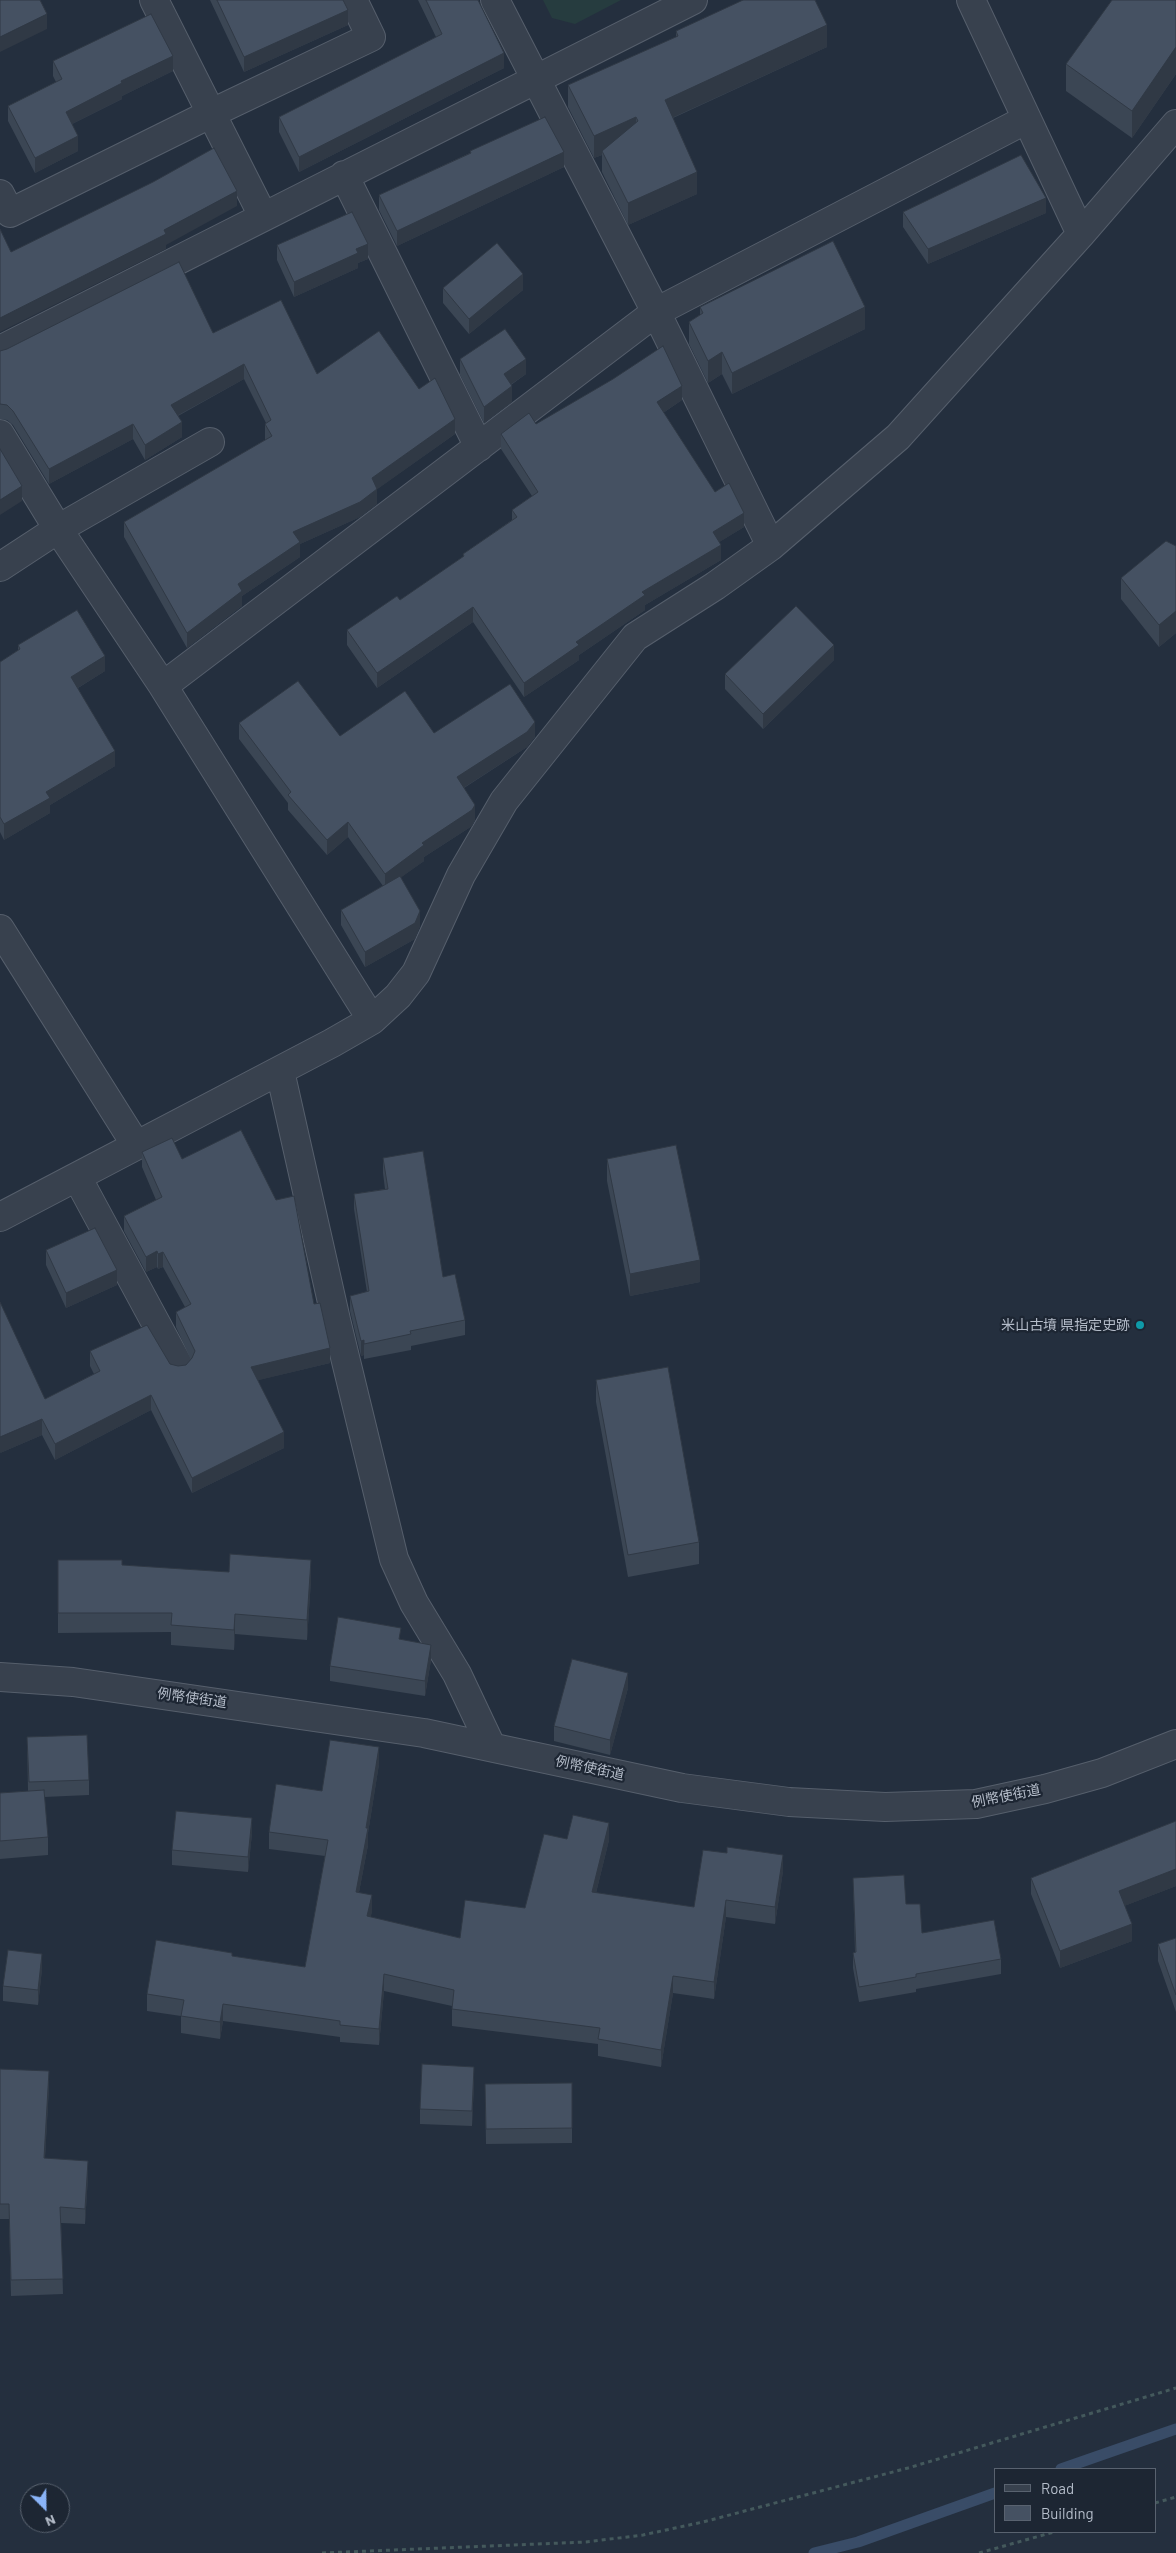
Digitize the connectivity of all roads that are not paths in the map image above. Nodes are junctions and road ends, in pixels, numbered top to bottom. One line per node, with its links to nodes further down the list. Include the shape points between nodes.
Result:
1 (154, 0): 7 (street)
2 (353, 0): 7 (street, via 371,37)
3 (496, 0): 6 (street)
4 (693, 0): 6 (street)
5 (970, 0): 8 (street)
6 (535, 80): 10 (street); 14 (street)
7 (212, 112): 11 (street, via 10,213); 12 (street)
8 (1027, 118): 13 (street); 14 (street)
9 (1176, 124): 13 (street)
10 (344, 175): 12 (street); 18 (street)
11 (0, 194)
12 (264, 216): 15 (street)
13 (1081, 234): 20 (street, via 898,437)
14 (656, 312): 18 (street); 20 (street)
15 (0, 350)
16 (0, 434): 19 (street)
17 (210, 442): 19 (street)
18 (479, 447): 22 (street)
19 (58, 529): 21 (street); 22 (street)
20 (771, 546): 24 (street, via 635,637 504,801 461,875 416,973 398,996)
21 (0, 567)
22 (163, 686): 24 (street)
23 (0, 929): 26 (street)
24 (372, 1020): 25 (street)
25 (280, 1071): 26 (street); 32 (street, via 394,1558 414,1604 456,1674)
26 (136, 1145): 27 (street)
27 (77, 1177): 28 (street); 29 (street)
28 (0, 1217)
29 (179, 1366)
30 (0, 1677): 32 (street, 例幣使街道, via 73,1682 264,1708)
31 (1176, 1744): 32 (street, 例幣使街道, via 1102,1773 1028,1793 976,1804 885,1807 789,1802 682,1788)
32 (491, 1746)

